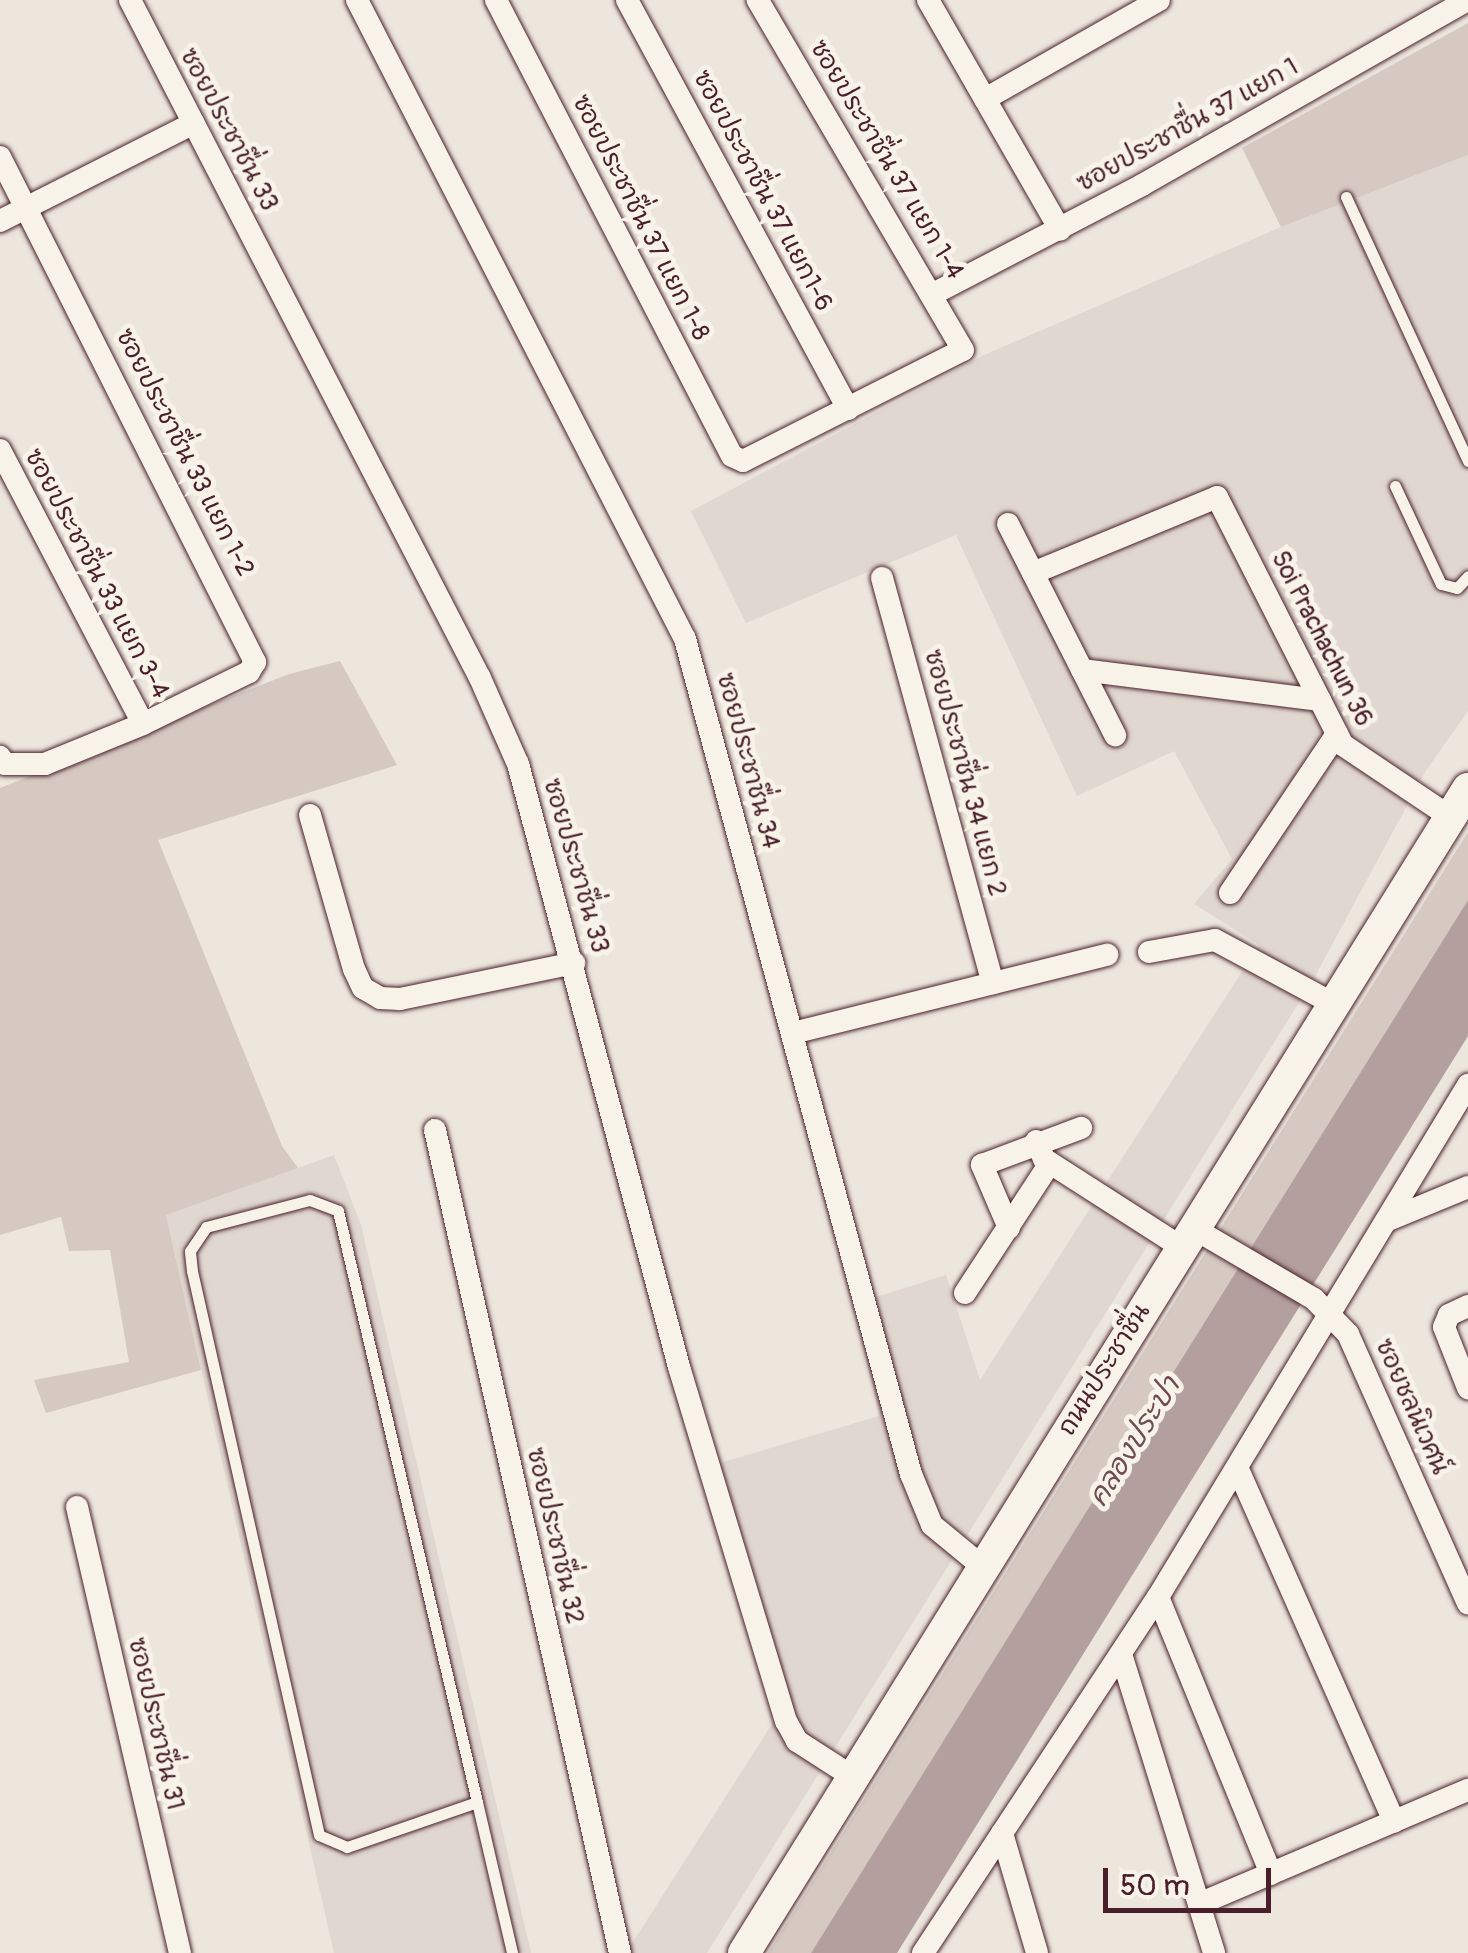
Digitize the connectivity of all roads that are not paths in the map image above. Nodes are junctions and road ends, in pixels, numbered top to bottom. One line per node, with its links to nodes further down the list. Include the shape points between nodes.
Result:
1 (130, 0): 10 (street, ซอยประชาชื่น 33)
2 (356, 0): 40 (street, ซอยประชาชื่น 34, via 685,639)
3 (496, 0): 17 (street, ซอยประชาชื่น 37 แยก 1-8, via 737,460)
4 (627, 0): 17 (street, ซอยประชาชื่น 37 แยก1-6)
5 (758, 0): 16 (street, ซอยประชาชื่น 37 แยก 1-4)
6 (928, 0): 9 (street)
7 (1159, 0): 9 (street)
8 (1468, 0): 15 (street, ซอยประชาชื่น 37 แยก 1)
9 (984, 99): 15 (street)
10 (194, 124): 13 (street); 37 (street, ซอยประชาชื่น 33, via 480,678 518,764)
11 (0, 156): 13 (street, ซอยประชาชื่น 33 แยก 1-2)
12 (1346, 198): 19 (lane)
13 (26, 208): 14 (street); 27 (street, ซอยประชาชื่น 33 แยก 1-2, via 252,646 249,672)
14 (0, 221)
15 (1060, 230): 16 (street, ซอยประชาชื่น 37 แยก 1)
16 (933, 294): 17 (street, ซอยประชาชื่น 37 แยก 1-4, via 962,350)
17 (848, 409)
18 (0, 450): 27 (street, ซอยประชาชื่น 33 แยก 3-4)
19 (1468, 461)
20 (1394, 486): 23 (lane, via 1441,584 1457,588)
21 (1008, 524): 22 (street)
22 (1034, 574): 25 (street); 26 (street, Soi Prachachun 36, via 1217,497)
23 (1468, 576)
24 (882, 578): 38 (street, ซอยประชาชื่น 34 แยก 2)
25 (1082, 670): 26 (street); 29 (street)
26 (1320, 700): 28 (street, Soi Prachachun 36)
27 (143, 724): 30 (street, via 45,764 5,764)
28 (1337, 734): 33 (street, Soi Prachachun 36, via 1361,760); 34 (street)
29 (1116, 735)
30 (0, 756)
31 (1468, 789): 33 (main road, ถนนประชาชื่น)
32 (310, 814): 37 (street, via 354,968 364,988 380,998)
33 (1450, 817): 39 (main road, ถนนประชาชื่น)
34 (1230, 893)
35 (1149, 952): 39 (street, via 1215,940)
36 (1106, 955): 38 (street)
37 (574, 963): 60 (street, ซอยประชาชื่น 33, via 678,1367 786,1721 798,1741)
38 (993, 983): 40 (street)
39 (1334, 1004): 49 (main road, ถนนประชาชื่น)
40 (793, 1033): 56 (street, ซอยประชาชื่น 34, via 911,1474 932,1525)
41 (1468, 1085): 47 (street)
42 (1081, 1128): 44 (street)
43 (436, 1130): 69 (street, ซอยประชาชื่น 32)
44 (1036, 1142): 45 (street); 48 (street, via 982,1165)
45 (1050, 1163): 48 (street); 49 (street)
46 (1468, 1187): 47 (street)
47 (1386, 1221): 51 (street)
48 (1009, 1228): 50 (street)
49 (1187, 1237): 51 (street, via 1235,1253); 56 (main road, ถนนประชาชื่น)
50 (965, 1294)
51 (1322, 1306): 54 (street); 58 (street, ซอยชลนิเวศน์, via 1348,1334)
52 (1468, 1306): 53 (street, via 1450,1315 1444,1327)
53 (1468, 1388)
54 (1237, 1467): 57 (street); 63 (street)
55 (77, 1507): 67 (street, ซอยประชาชื่น 31)
56 (983, 1567): 60 (main road, ถนนประชาชื่น)
57 (1158, 1597): 59 (street); 65 (street)
58 (1468, 1604)
59 (1121, 1654): 64 (street); 66 (street)
60 (854, 1777): 70 (main road, ถนนประชาชื่น)
61 (1468, 1790): 63 (street)
62 (478, 1802): 62 (lane, via 347,1846 319,1835 192,1271 190,1251 206,1226 310,1200 338,1211); 68 (lane)
63 (1394, 1822): 65 (street)
64 (1002, 1833): 71 (street); 72 (street)
65 (1271, 1874): 66 (street)
66 (1199, 1904): 73 (street)
67 (180, 1953)
68 (512, 1953)
69 (620, 1953)
70 (744, 1953)
71 (923, 1953)
72 (1037, 1953)
73 (1214, 1953)

